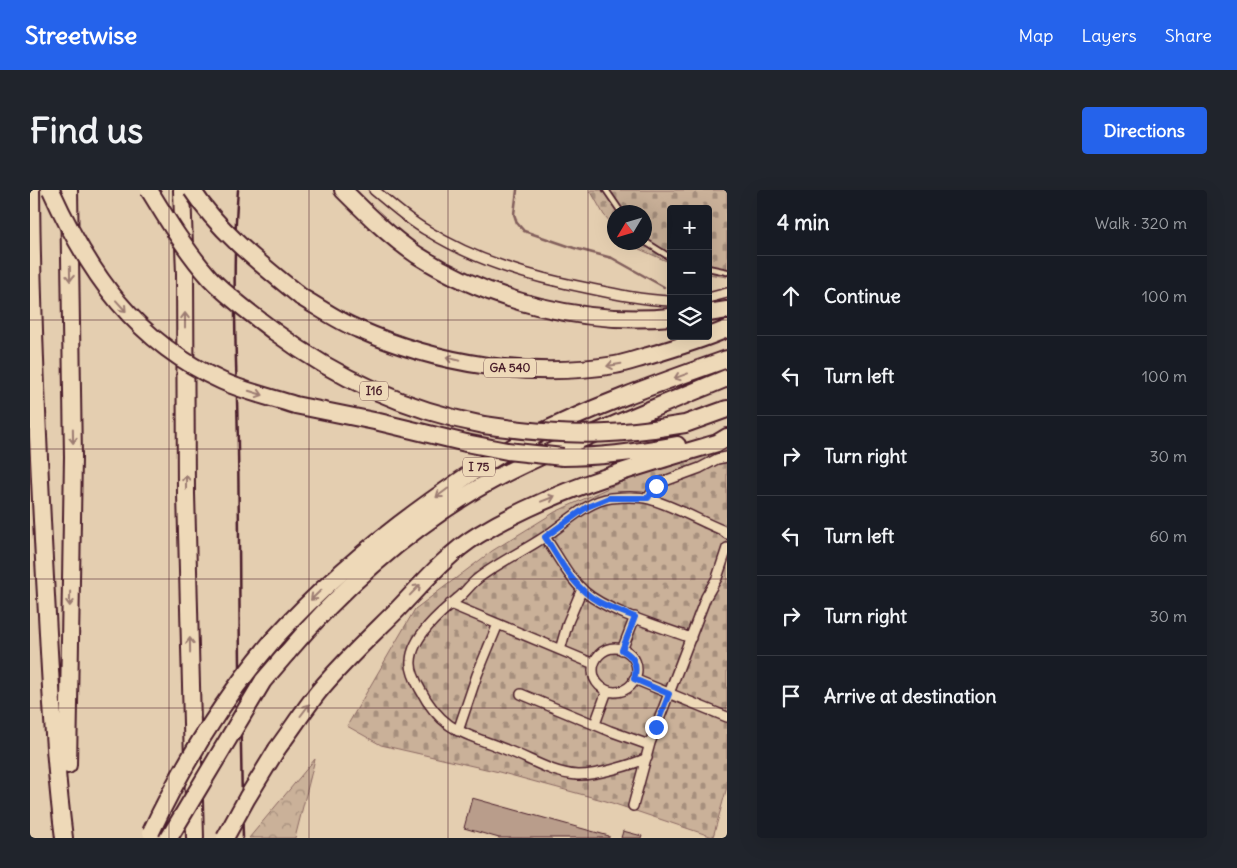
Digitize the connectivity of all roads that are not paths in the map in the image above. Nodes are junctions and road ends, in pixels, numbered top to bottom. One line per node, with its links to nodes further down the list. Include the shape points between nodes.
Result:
1 (31, 190): 11 (highway)
2 (51, 190): 26 (highway, one-way to 26, bridge, via 67,226 119,305 173,354 240,388 295,405 466,443 563,457 625,454)
3 (69, 190): 51 (highway, one-way to 51, via 73,457)
4 (149, 190): 25 (highway, I16, bridge, via 189,253 211,279 275,332 324,366 372,390 430,412 484,425 564,435 606,434 685,424)
5 (182, 190): 53 (highway, one-way to 5)
6 (192, 190): 22 (highway, GA 540, one-way to 6, bridge, via 616,365 572,370 481,366 419,351 357,329 301,297 240,246)
7 (343, 190): 21 (highway, via 415,254 482,288 535,306 584,315 632,320)
8 (374, 190): 18 (street, via 425,230 489,262 565,284)
9 (606, 190): 10 (lane)
10 (616, 205)
11 (30, 244): 51 (highway, via 49,651)
12 (652, 246): 13 (lane)
13 (667, 255)
14 (712, 269): 15 (lane)
15 (727, 272)
16 (727, 293): 17 (street)
17 (712, 297)
18 (667, 300)
19 (727, 310): 20 (highway)
20 (712, 312)
21 (667, 317)
22 (727, 329)
23 (727, 359): 50 (highway, I 75, one-way to 50, bridge, via 544,431 498,455 358,556 273,640 241,679 179,775)
24 (727, 378): 52 (highway, I 75, bridge, via 502,475 417,529 374,563 328,606 263,681)
25 (727, 409)
26 (727, 436): 54 (highway, one-way to 26, bridge, via 277,749 320,690 450,556 476,536 537,503 608,476 718,442)
27 (727, 457): 28 (street, via 662,482)
28 (648, 498): 29 (street); 30 (street, via 609,498 587,507)
29 (727, 534)
30 (545, 537): 32 (street); 33 (street, via 476,580)
31 (727, 548): 36 (street)
32 (582, 589): 34 (street, via 598,602); 37 (street)
33 (450, 604): 35 (street); 46 (street, via 424,632 410,662 416,683 434,712)
34 (635, 617): 36 (street); 38 (street)
35 (498, 624): 37 (street); 46 (street)
36 (691, 638): 43 (street)
37 (560, 650): 39 (street)
38 (622, 650): 39 (street, via 615,648 602,652); 40 (street, via 636,665)
39 (594, 664): 41 (street, via 594,677)
40 (634, 679): 41 (street, via 626,689); 43 (street)
41 (607, 691): 45 (street)
42 (521, 694): 45 (street)
43 (669, 694): 44 (street); 47 (street)
44 (727, 717)
45 (595, 724): 47 (street)
46 (458, 731): 48 (street, via 537,765 580,775)
47 (649, 745): 48 (street)
48 (647, 758): 49 (street)
49 (633, 806)
50 (150, 835)
51 (66, 838)
52 (169, 838)
53 (195, 838)
54 (226, 838)

